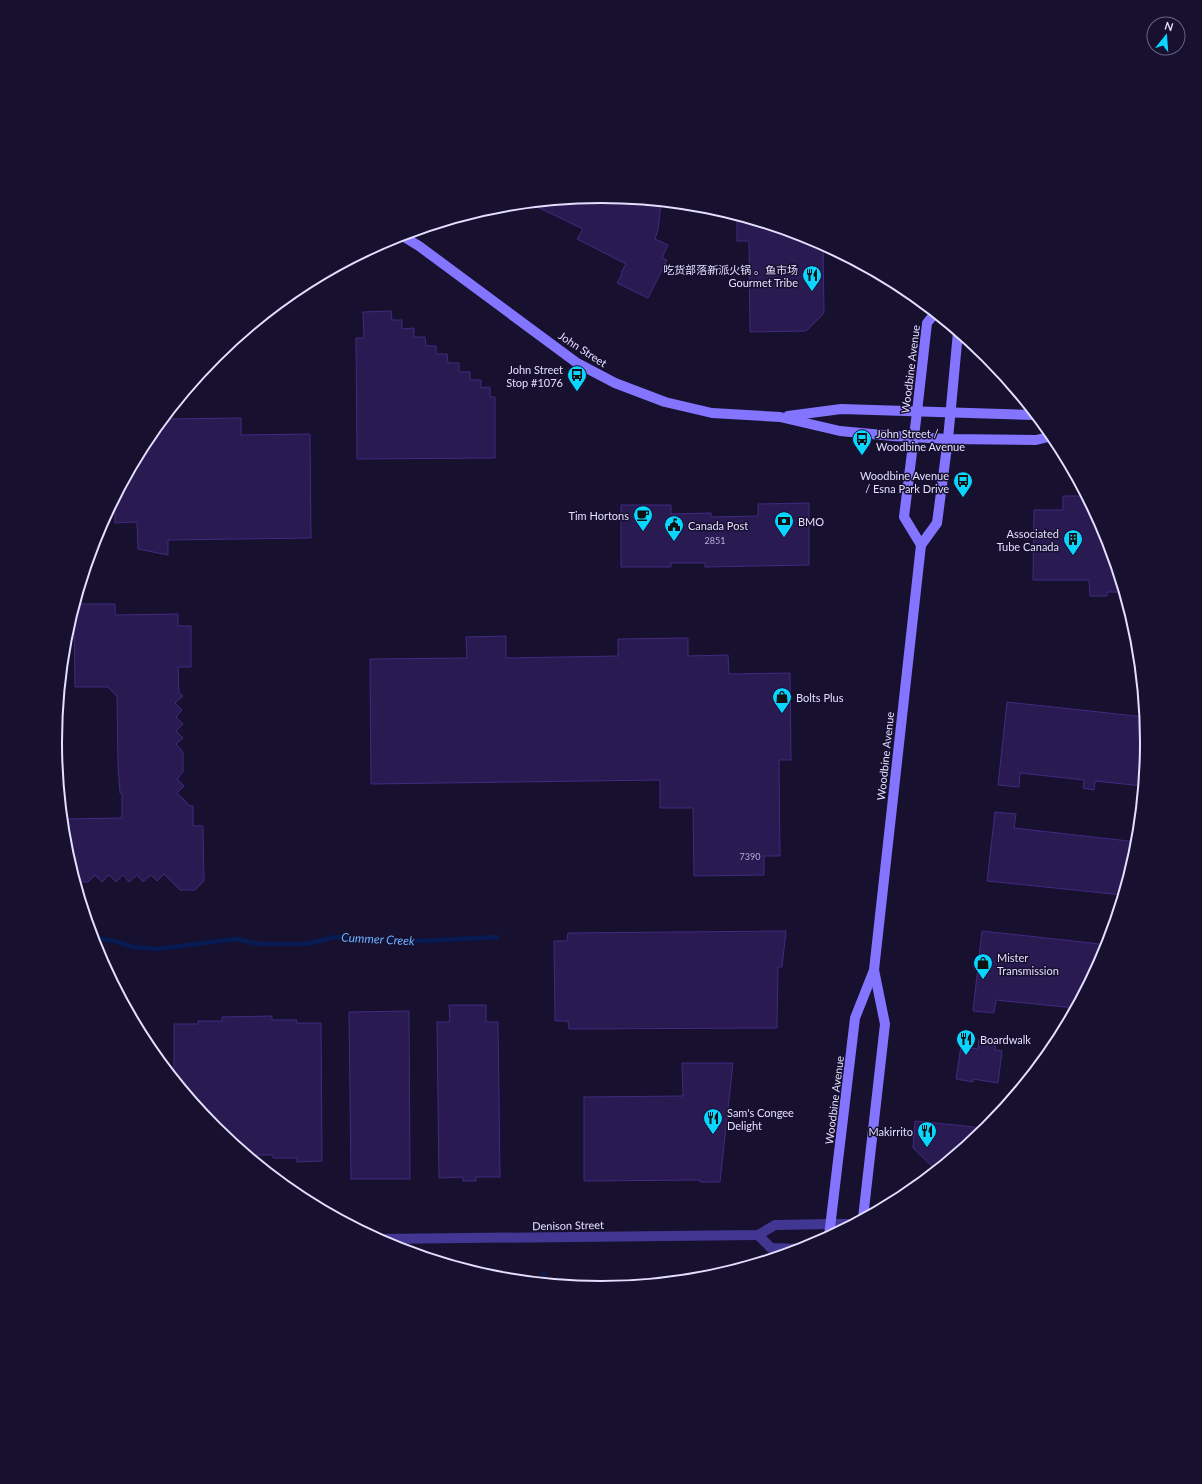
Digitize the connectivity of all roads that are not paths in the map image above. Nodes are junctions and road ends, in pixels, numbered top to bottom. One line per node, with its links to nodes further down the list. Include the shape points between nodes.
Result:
1 (408, 239): 7 (main road, John Street, via 577,363 615,383 665,402 712,413)
2 (932, 317): 4 (main road, Woodbine Avenue, via 927,322)
3 (957, 338): 5 (main road, Woodbine Avenue)
4 (917, 412): 5 (main road, John Street); 7 (main road, John Street, via 841,409); 8 (main road, Woodbine Avenue)
5 (950, 413): 6 (main road, John Street); 10 (main road, Woodbine Avenue)
6 (1030, 415)
7 (780, 417): 8 (main road, John Street, via 840,431)
8 (913, 438): 10 (main road, John Street); 11 (main road, Woodbine Avenue, via 904,517)
9 (1045, 438): 10 (main road, John Street, via 1036,440)
10 (948, 439): 11 (main road, Woodbine Avenue, via 937,523)
11 (921, 545): 12 (main road, Woodbine Avenue)
12 (874, 970): 13 (main road, Woodbine Avenue, via 885,1024); 14 (main road, Woodbine Avenue, via 855,1018)
13 (864, 1212)
14 (831, 1224): 15 (street, Denison Street); 16 (main road, Woodbine Avenue); 17 (street, Denison Street, via 775,1225)
15 (841, 1224)
16 (830, 1229)
17 (758, 1235): 18 (street, Denison Street); 19 (street, via 771,1248)
18 (393, 1239)
19 (784, 1248)

